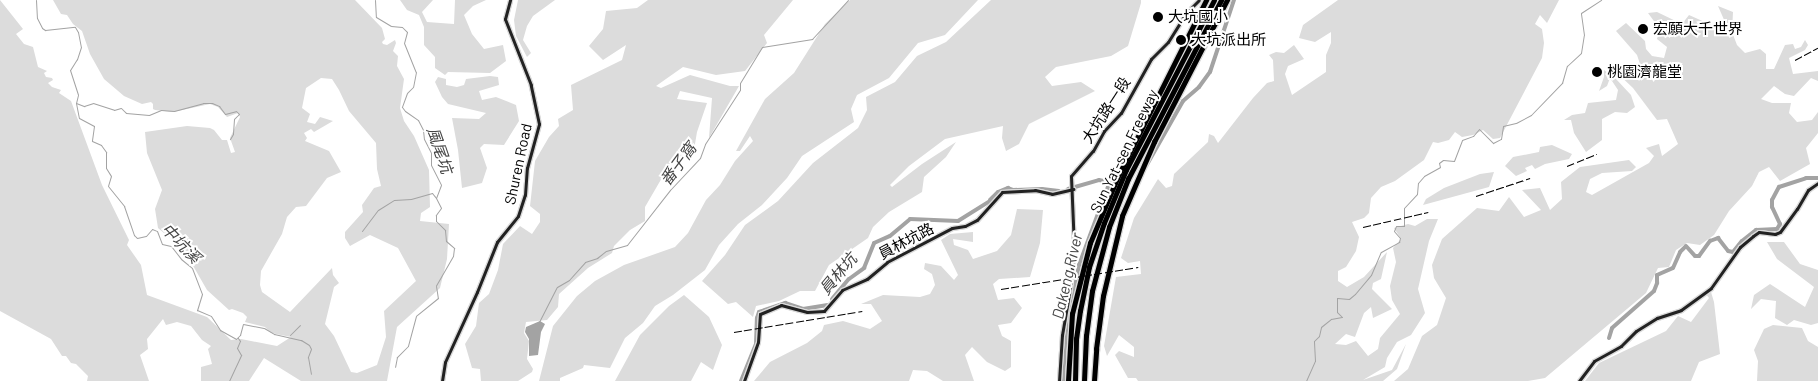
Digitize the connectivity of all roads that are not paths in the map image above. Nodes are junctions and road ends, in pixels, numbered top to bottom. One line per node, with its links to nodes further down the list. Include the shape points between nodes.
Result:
1 (510, 0): 9 (street, Shuren Road, via 505,19 531,85 539,124 518,216 497,242 444,362)
2 (1199, 0): 8 (street, 大坑路一段, via 1151,59 1124,108 1073,174)
3 (1206, 0): 12 (highway, via 1118,174 1090,243 1072,314)
4 (1214, 0): 13 (highway, Sun Yat-sen Freeway, via 1126,170 1098,238 1080,311)
5 (1221, 0): 14 (highway, Sun Yat-sen Freeway, via 1128,179 1109,227 1092,291)
6 (1227, 0): 15 (highway, via 1154,142 1122,216 1103,296)
7 (1818, 182): 16 (street, via 1808,190 1778,233 1759,232 1753,236 1740,248 1711,288 1681,310 1657,318 1636,331 1621,346 1594,361)
8 (1072, 188): 10 (street, 員林坑路, via 1052,194 1035,190 1002,192 978,220 952,228 887,262 867,279 842,290 824,311 807,312 781,305 760,314 758,342); 11 (street, via 1074,248)
9 (442, 381)
10 (744, 381)
11 (1059, 381)
12 (1068, 381)
13 (1075, 381)
14 (1084, 381)
15 (1094, 381)
16 (1579, 381)

